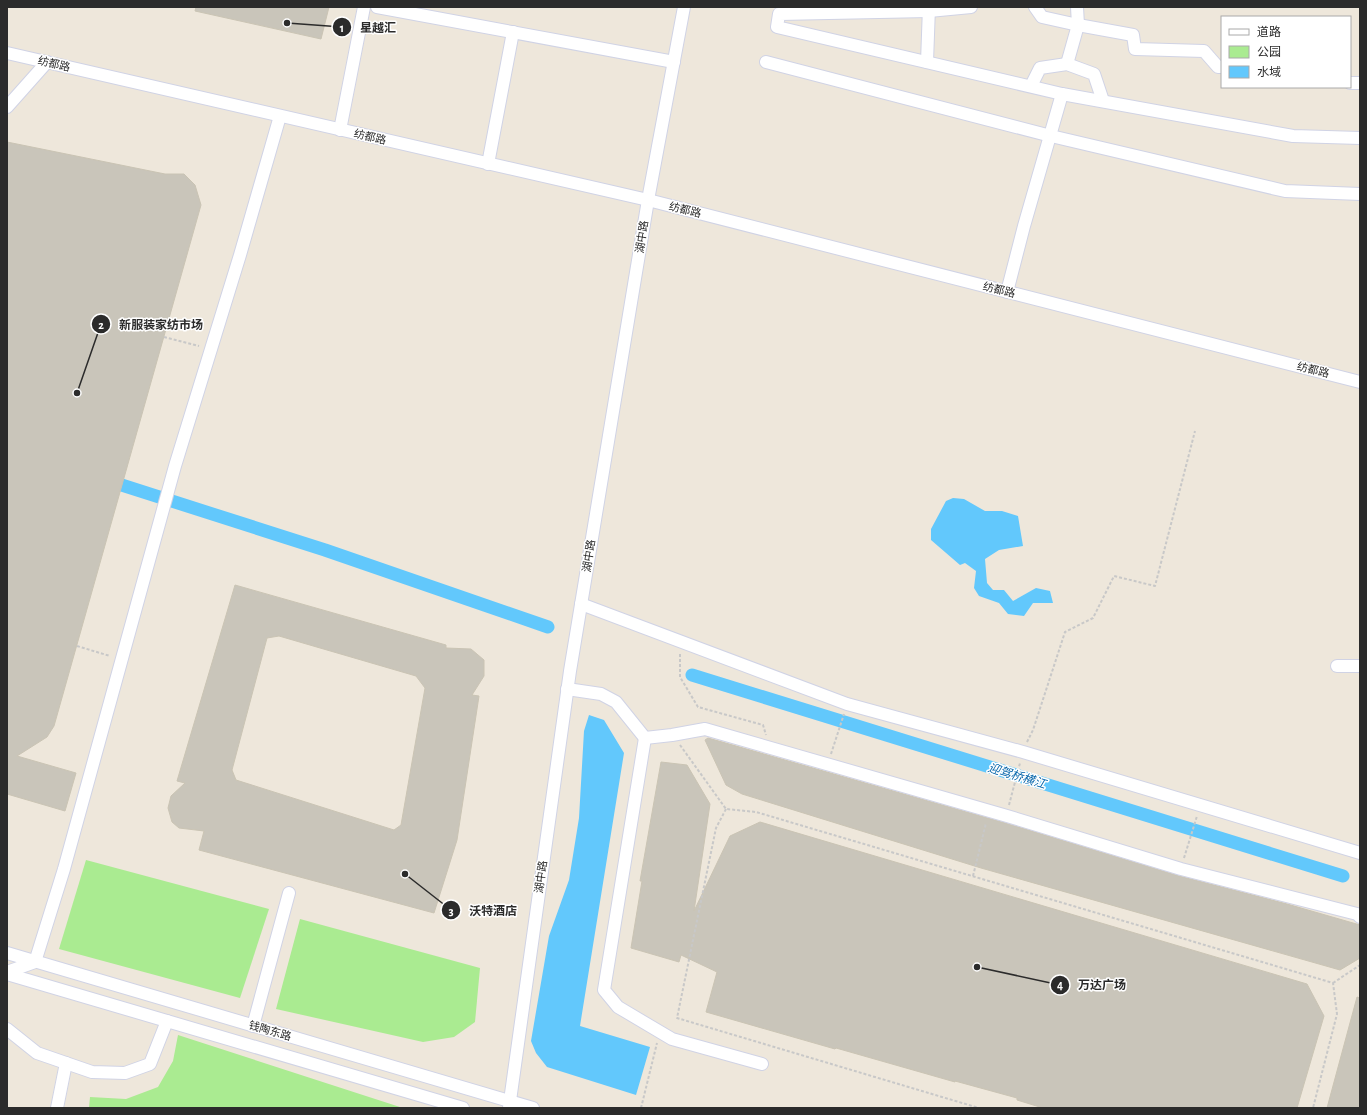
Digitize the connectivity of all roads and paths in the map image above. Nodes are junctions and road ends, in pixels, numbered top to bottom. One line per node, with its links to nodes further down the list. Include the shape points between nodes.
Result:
1 (364, 7): 22 (street)
2 (377, 7): 9 (street)
3 (684, 7): 12 (street, 湖中路)
4 (971, 7): 7 (street)
5 (1035, 7): 8 (street, via 1042,17)
6 (1077, 7): 8 (street)
7 (929, 9): 14 (street); 14 (street, via 779,14 777,27)
8 (1078, 25): 15 (street); 16 (street, via 1133,35 1135,49 1204,51 1218,67)
9 (513, 32): 12 (street); 25 (street)
10 (7, 53): 11 (street, 纺都路)
11 (47, 62): 20 (street); 21 (street, 纺都路)
12 (674, 62): 27 (street, 湖中路)
13 (766, 62): 23 (street)
14 (927, 62): 17 (street)
15 (1067, 64): 17 (street, via 1040,68); 19 (street, via 1094,74)
16 (1221, 67)
17 (1031, 86): 18 (street)
18 (1062, 94): 19 (street); 23 (street)
19 (1103, 101): 24 (street, via 1293,136)
20 (7, 107)
21 (280, 116): 22 (street, 纺都路); 30 (street)
22 (340, 130): 25 (street, 纺都路)
23 (1051, 136): 26 (street, via 1285,192); 28 (street)
24 (1360, 138)
25 (488, 164): 27 (street, 纺都路)
26 (1360, 194)
27 (648, 200): 28 (street, 纺都路); 33 (street, 湖中路)
28 (1007, 292): 31 (street, 纺都路)
29 (164, 337): 30 (path)
30 (211, 350): 35 (street, via 175,466)
31 (1360, 382)
32 (1195, 431): 45 (path, via 1155,586 1114,576 1093,618 1065,632 1033,730)
33 (581, 604): 39 (street, 湖中路); 45 (street, via 847,704)
34 (77, 646): 35 (path)
35 (122, 659): 56 (street, via 64,869)
36 (679, 664): 44 (path, via 680,677 698,707 763,725)
37 (1337, 666): 38 (street)
38 (1360, 666)
39 (567, 689): 42 (street, via 601,694 616,702); 66 (street, 湖中路)
40 (844, 715): 43 (path)
41 (672, 735): 42 (street); 44 (street, via 706,729); 48 (path)
42 (645, 738): 63 (street, via 604,990 618,1007)
43 (833, 746)
44 (771, 748): 49 (street)
45 (1023, 752): 46 (path); 47 (street)
46 (1010, 801)
47 (1200, 806): 50 (street); 51 (path)
48 (726, 809): 52 (path, via 756,812); 71 (path, via 716,828 677,1018)
49 (989, 811): 52 (path); 54 (street, via 1181,869)
50 (1360, 853)
51 (1185, 855)
52 (973, 876): 59 (path)
53 (289, 893): 61 (street)
54 (1360, 916)
55 (7, 953): 56 (street, 钱陶东路)
56 (35, 962): 58 (street); 61 (street, 钱陶东路)
57 (1360, 965): 59 (path)
58 (7, 973): 60 (street, 钱陶东路)
59 (1333, 983): 72 (path, via 1337,1014)
60 (167, 1021): 64 (street, via 150,1064 125,1073 92,1072); 68 (street, 钱陶东路)
61 (253, 1026): 66 (street, 钱陶东路)
62 (7, 1029): 64 (street, via 37,1053)
63 (660, 1032): 65 (street, via 672,1039); 70 (path)
64 (66, 1063): 67 (street)
65 (762, 1064)
66 (509, 1105): 69 (street, 钱陶东路)
67 (57, 1108)
68 (464, 1108)
69 (533, 1108)
70 (641, 1108)
71 (980, 1108)
72 (1313, 1108)

